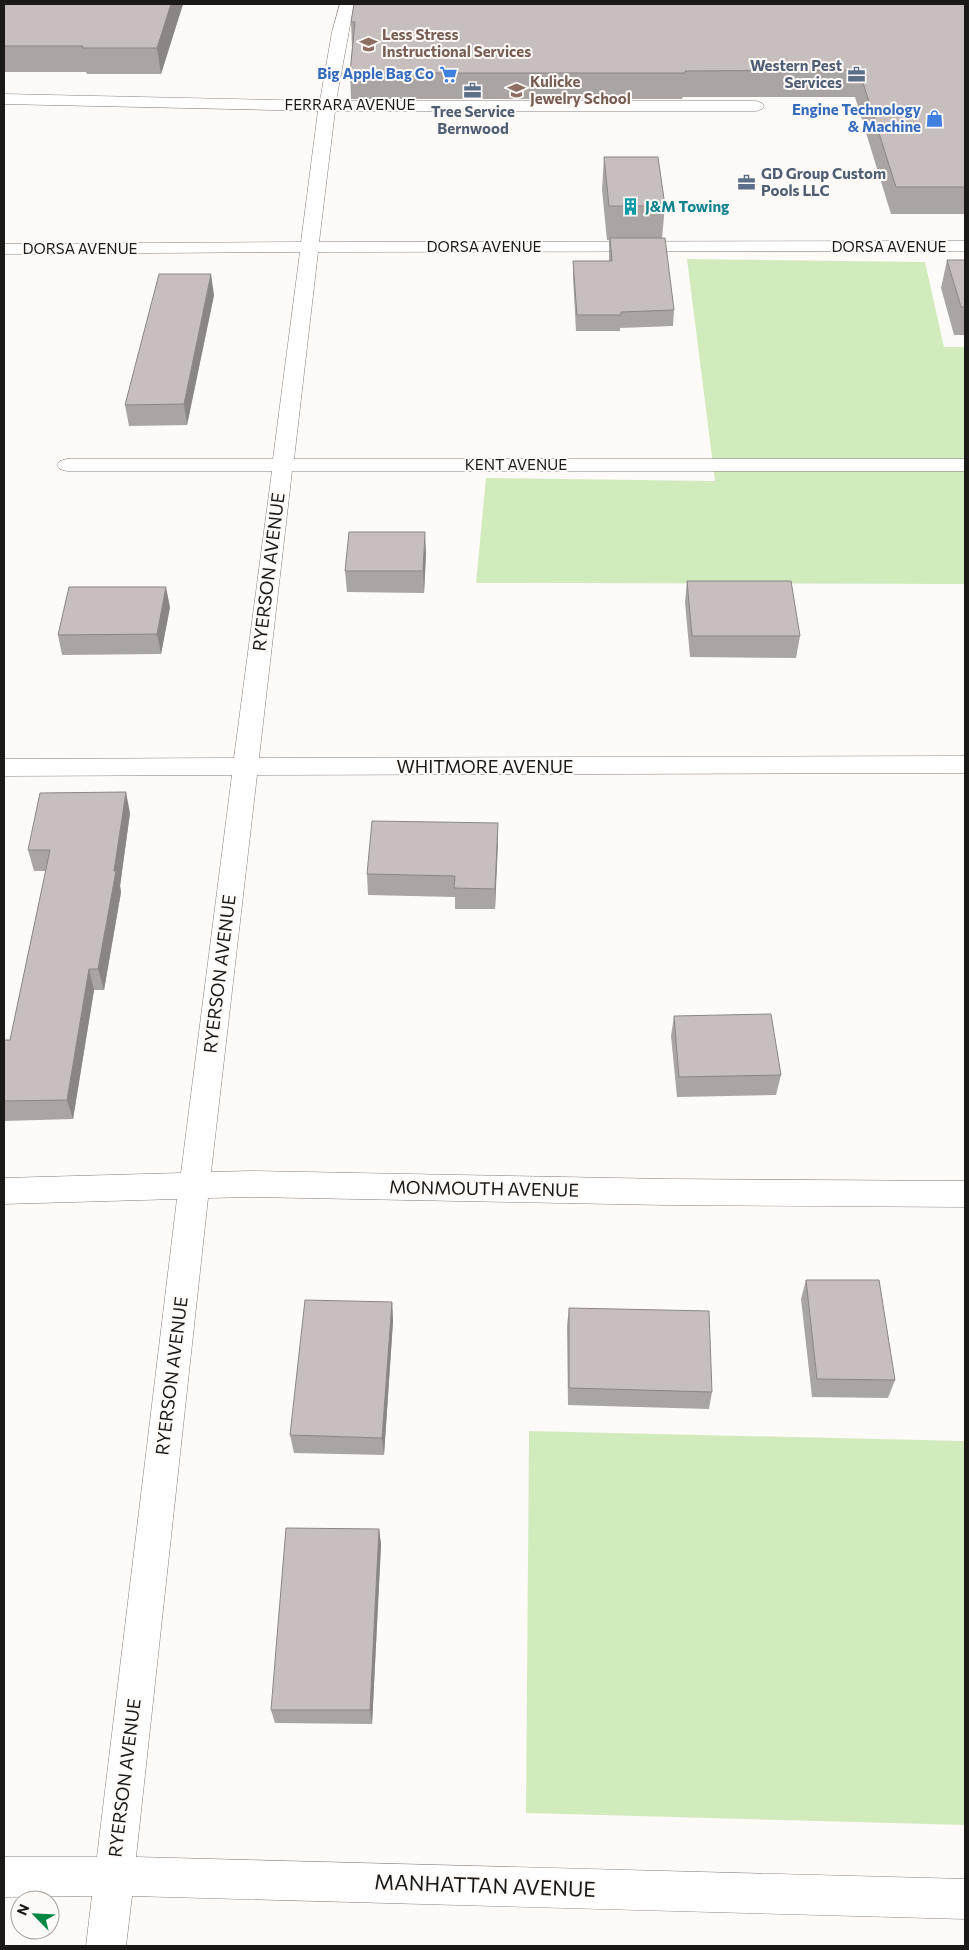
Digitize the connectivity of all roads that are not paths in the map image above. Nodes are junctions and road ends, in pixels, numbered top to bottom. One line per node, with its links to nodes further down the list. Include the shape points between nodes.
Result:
1 (348, 4): 3 (street, RYERSON AVENUE)
2 (4, 99): 3 (street, FERRARA AVENUE)
3 (327, 106): 4 (street, FERRARA AVENUE); 6 (street, RYERSON AVENUE)
4 (756, 106)
5 (965, 246): 6 (street, DORSA AVENUE)
6 (310, 247): 7 (street, DORSA AVENUE); 9 (street, RYERSON AVENUE)
7 (4, 249)
8 (67, 465): 9 (street, KENT AVENUE)
9 (282, 465): 10 (street, KENT AVENUE); 13 (street, RYERSON AVENUE)
10 (965, 465)
11 (965, 765): 13 (street, WHITMORE AVENUE)
12 (4, 767): 13 (street, WHITMORE AVENUE)
13 (245, 768): 14 (street, RYERSON AVENUE)
14 (194, 1186): 15 (street, MONMOUTH AVENUE); 16 (street, MONMOUTH AVENUE, via 252,1184); 17 (street, RYERSON AVENUE)
15 (4, 1191)
16 (965, 1194)
17 (114, 1876): 18 (street, MANHATTAN AVENUE); 19 (street, MANHATTAN AVENUE); 20 (street, RYERSON AVENUE)
18 (4, 1877)
19 (965, 1898)
20 (106, 1946)

